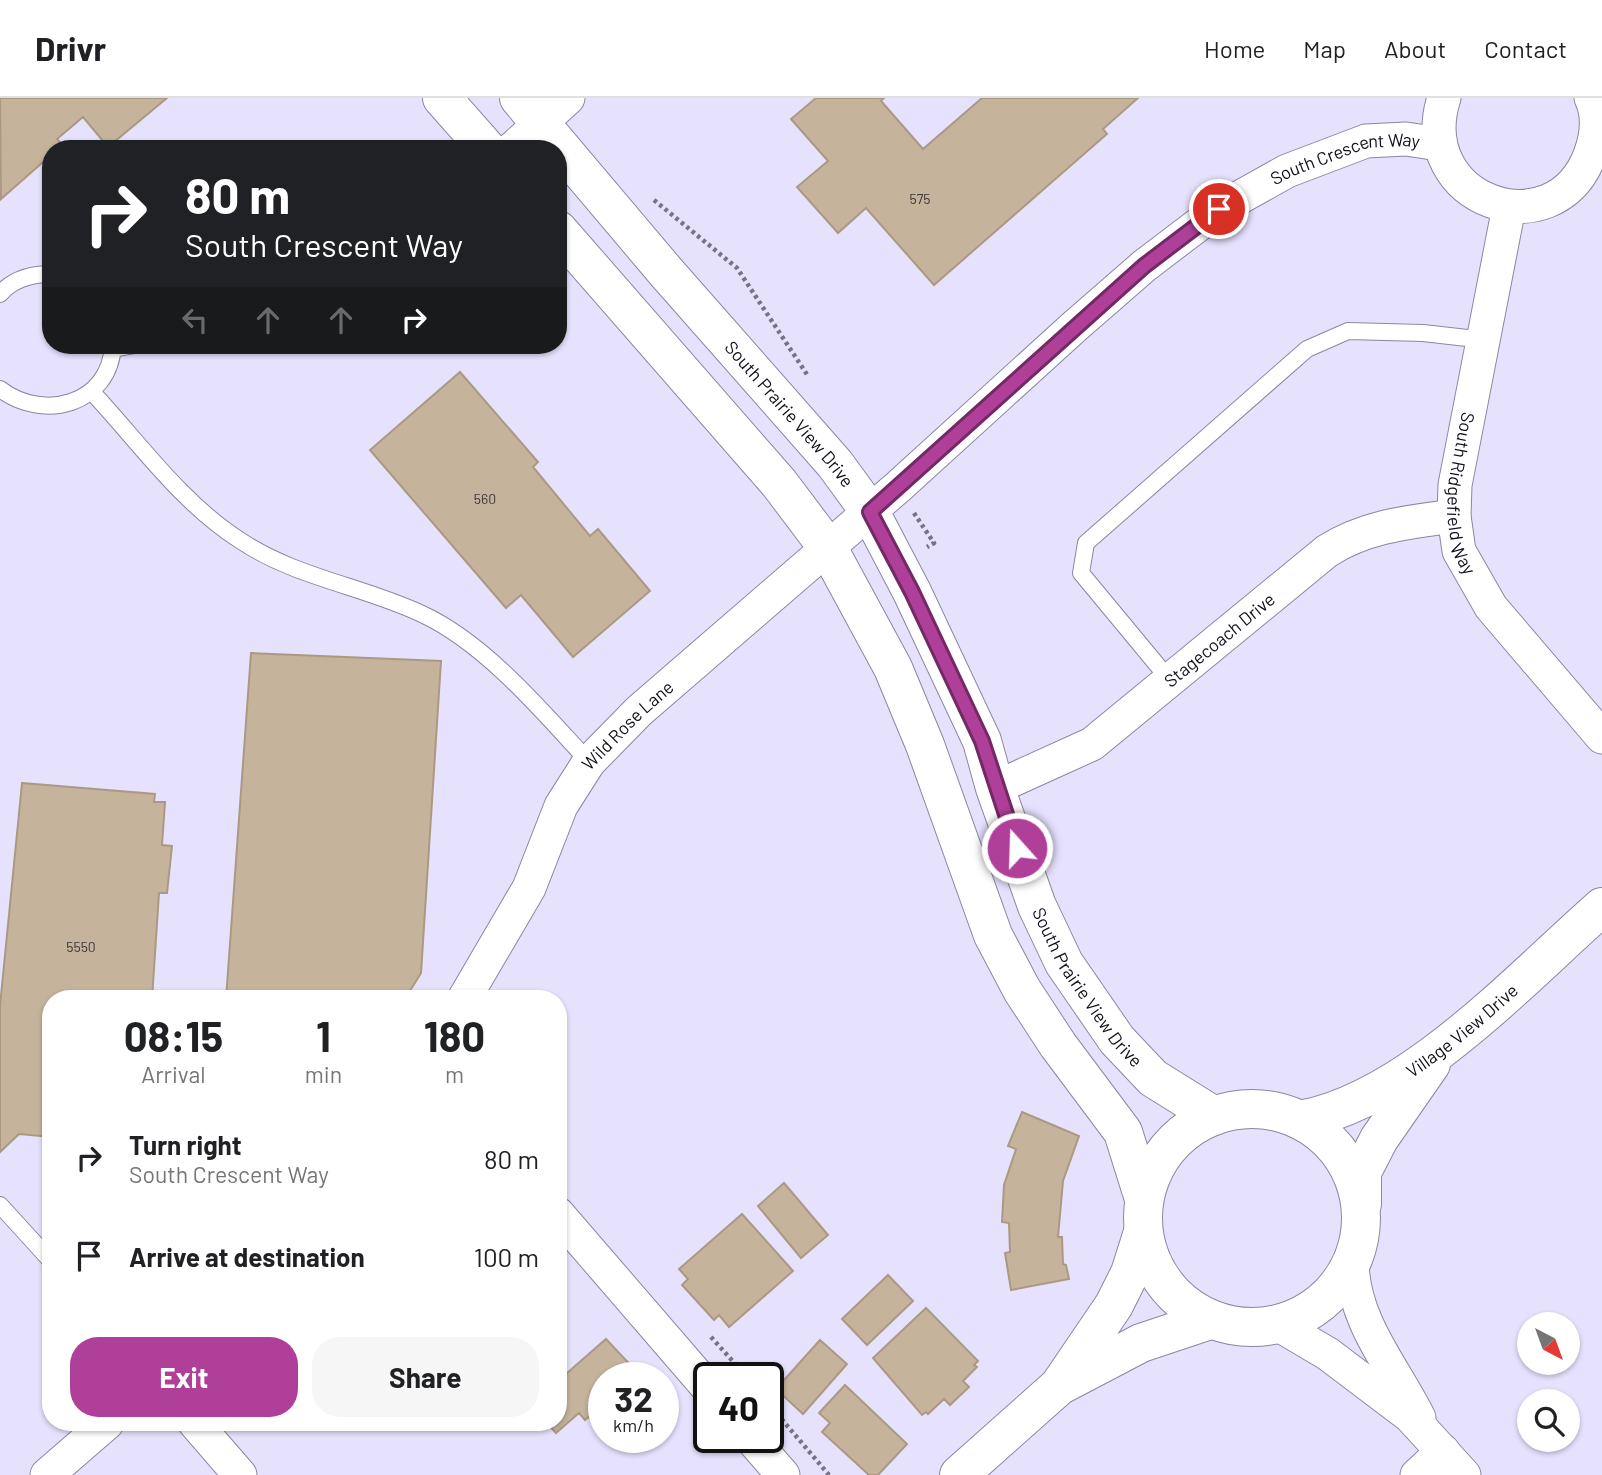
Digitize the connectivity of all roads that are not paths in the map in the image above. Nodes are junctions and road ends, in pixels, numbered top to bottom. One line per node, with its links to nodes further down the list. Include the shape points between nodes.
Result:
1 (442, 98): 6 (street)
2 (1444, 98): 8 (street, via 1438,117)
3 (1591, 98): 5 (street)
4 (542, 106): 7 (street); 17 (street, South Prairie View Drive, via 666,272 835,464)
5 (1600, 135): 9 (street, via 1584,172 1563,192 1537,205)
6 (479, 140)
7 (518, 140)
8 (1439, 144): 9 (street, via 1449,169 1467,189); 17 (street, South Crescent Way, via 1406,139 1366,141 1287,171 1219,209 1104,301)
9 (1509, 207): 13 (street, South Ridgefield Way)
10 (567, 240): 19 (street, via 779,483)
11 (42, 274): 12 (lane)
12 (2, 287)
13 (1485, 340): 18 (street, South Ridgefield Way, via 1455,485); 20 (lane, via 1348,331 1307,349 1086,543 1081,573)
14 (111, 354): 16 (lane, via 106,372)
15 (0, 390): 16 (lane, via 18,401 43,407 68,404)
16 (91, 391): 22 (lane, via 188,500 240,541 303,574 365,590 425,615 473,647)
17 (870, 512): 19 (street, Wild Rose Lane); 23 (street, South Prairie View Drive, via 982,741)
18 (1454, 516): 20 (street, Stagecoach Drive, via 1393,524 1350,536); 21 (street, South Ridgefield Way, via 1459,551 1491,607)
19 (828, 548): 22 (street, Wild Rose Lane, via 639,712); 30 (street, via 893,668 993,935 1051,1034 1123,1132)
20 (1168, 678): 23 (street, Stagecoach Drive, via 1092,744)
21 (1602, 737)
22 (589, 762): 25 (street, Wild Rose Lane, via 561,806 529,888)
23 (995, 788): 27 (street, South Prairie View Drive, via 1037,906 1064,963 1094,1009 1153,1078)
24 (1602, 907): 26 (street, Village View Drive)
25 (469, 990)
26 (1442, 1048): 28 (street, Village View Drive, via 1346,1107); 31 (street, via 1362,1172)
27 (1214, 1116): 28 (street, via 1253,1109); 30 (street, via 1171,1145 1154,1169)
28 (1300, 1119): 31 (street, via 1342,1155 1356,1187)
29 (0, 1205): 33 (lane)
30 (1143, 1216): 35 (street, via 1149,1256 1162,1282 1180,1302); 38 (street, via 1130,1273)
31 (1362, 1221): 34 (street)
32 (567, 1224): 37 (street)
33 (42, 1251)
34 (1352, 1262): 36 (street, via 1334,1290 1310,1312); 42 (street, via 1355,1300 1364,1323)
35 (1210, 1320): 36 (street, via 1252,1328); 38 (street, via 1141,1343)
36 (1279, 1325): 42 (street, via 1328,1354)
37 (693, 1370)
38 (1059, 1386): 46 (street)
39 (98, 1431): 43 (street)
40 (202, 1431): 44 (street)
41 (764, 1453): 45 (street)
42 (1445, 1453): 47 (street)
43 (47, 1475)
44 (240, 1475)
45 (783, 1475)
46 (959, 1475)
47 (1416, 1475)

